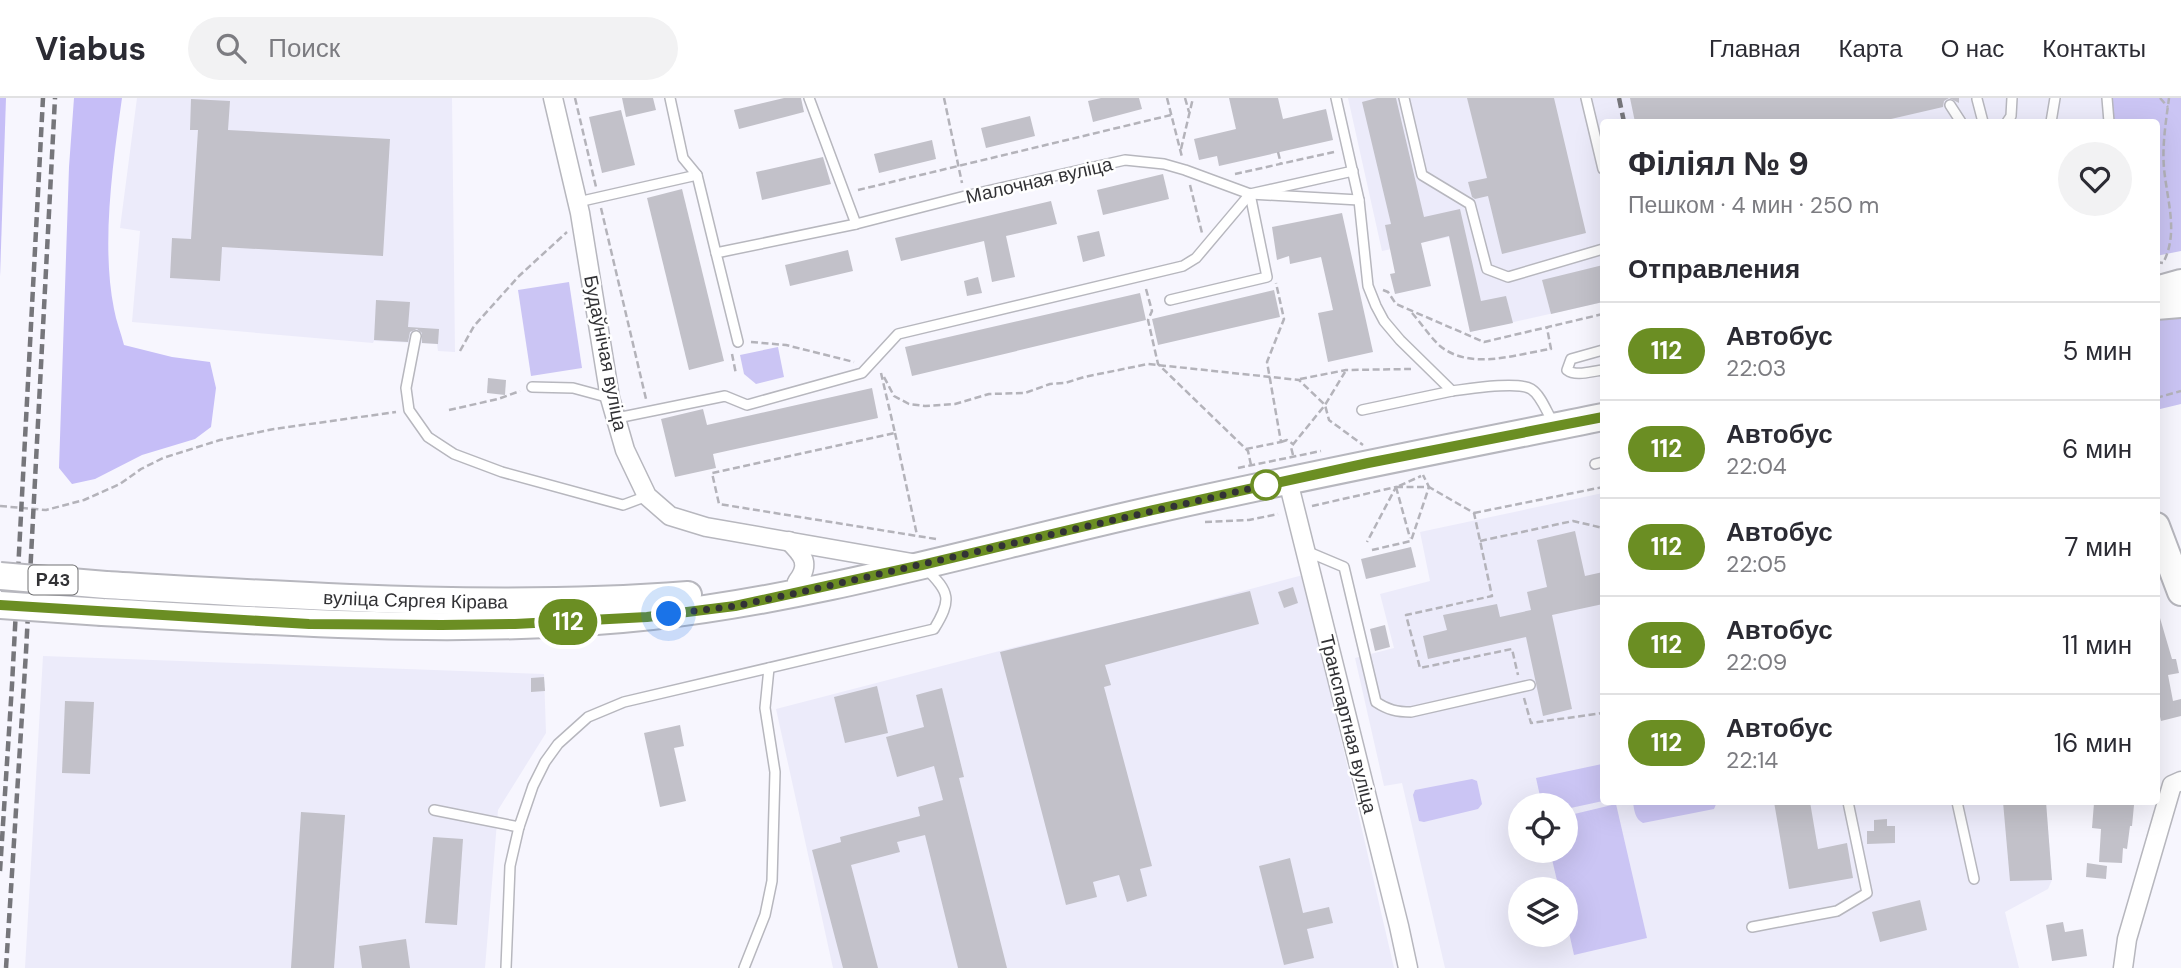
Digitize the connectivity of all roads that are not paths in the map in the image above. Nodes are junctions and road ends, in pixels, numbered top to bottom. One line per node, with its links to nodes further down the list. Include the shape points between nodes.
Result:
1 (553, 98): 22 (street, Будаўнічая вуліца)
2 (670, 98): 19 (lane, via 683,158)
3 (809, 98): 23 (lane)
4 (1336, 98): 18 (lane)
5 (1404, 98): 24 (lane, via 1422,175 1470,204 1488,269 1508,277)
6 (1586, 98): 17 (lane)
7 (2012, 98): 14 (lane)
8 (2055, 98): 15 (lane)
9 (2107, 98): 16 (lane)
10 (1977, 99): 13 (lane)
11 (1950, 105): 12 (lane)
12 (1959, 119)
13 (1982, 119)
14 (2009, 119)
15 (2052, 119)
16 (2109, 119)
17 (1600, 156)
18 (1353, 172): 20 (lane); 21 (lane)
19 (697, 175): 22 (lane, via 598,197); 25 (lane)
20 (1250, 194): 21 (lane, Малочная вуліца); 23 (lane, Малочная вуліца, via 1164,164 1125,160); 28 (lane, via 1267,277); 39 (lane, via 1196,258 1183,266 898,334 862,373 747,405 725,396)
21 (1359, 200): 36 (lane, via 1368,286 1384,321)
22 (579, 208): 37 (street, Будаўнічая вуліца)
23 (856, 224): 25 (lane, Малочная вуліца)
24 (1600, 250)
25 (716, 253): 32 (lane)
26 (2181, 283): 27 (main road)
27 (2160, 289)
28 (1170, 300)
29 (2181, 304): 30 (main road)
30 (2160, 306)
31 (416, 336): 43 (lane, via 406,388 409,410 428,437 454,454 502,472 623,505)
32 (738, 342)
33 (1600, 351): 34 (lane, via 1571,359 1567,370 1575,374)
34 (1600, 370)
35 (532, 387): 37 (lane, via 573,388)
36 (1452, 391): 38 (lane); 41 (lane, via 1531,389)
37 (610, 398): 39 (street, Будаўнічая вуліца)
38 (1362, 410)
39 (617, 418): 43 (street, Будаўнічая вуліца, via 625,450)
40 (1600, 418): 41 (main road, вуліца Сяргея Кірава / Р43)
41 (1556, 426): 42 (main road, вуліца Сяргея Кірава / Р43)
42 (1290, 468): 46 (street, Транспартная вуліца, via 1294,510); 48 (main road, вуліца Сяргея Кірава / Р43, via 1153,510)
43 (647, 496): 45 (street, Будаўнічая вуліца, via 670,516)
44 (2160, 537): 51 (main road)
45 (789, 541): 47 (street, Будаўнічая вуліца); 50 (street, via 805,562)
46 (1306, 551): 54 (lane, via 1344,567 1376,702 1385,708 1411,712); 64 (street, Транспартная вуліца)
47 (867, 565): 48 (main road, вуліца Сяргея Кірава / Р43); 50 (main road, вуліца Сяргея Кірава / Р43); 52 (main road, вуліца Сяргея Кірава / Р43, bridge, via 735,606 539,624 309,624)
48 (922, 565): 53 (lane, via 940,582 948,600 934,629)
49 (0, 576): 50 (main road, вуліца Сяргея Кірава / Р43, bridge, via 359,599 526,603 650,598)
50 (797, 582)
51 (2181, 592)
52 (0, 605)
53 (769, 668): 59 (lane, via 624,702 588,717 545,762); 63 (lane, via 765,708 775,772 772,881 765,915)
54 (1525, 686)
55 (2181, 781): 65 (street, via 2172,785 2127,939)
56 (1850, 805): 61 (lane, via 1867,893 1837,911)
57 (1958, 805): 60 (lane)
58 (434, 810): 59 (lane)
59 (519, 827): 62 (lane, via 510,866)
60 (1974, 879)
61 (1752, 927)
62 (506, 968)
63 (744, 968)
64 (1408, 968)
65 (2123, 968)

